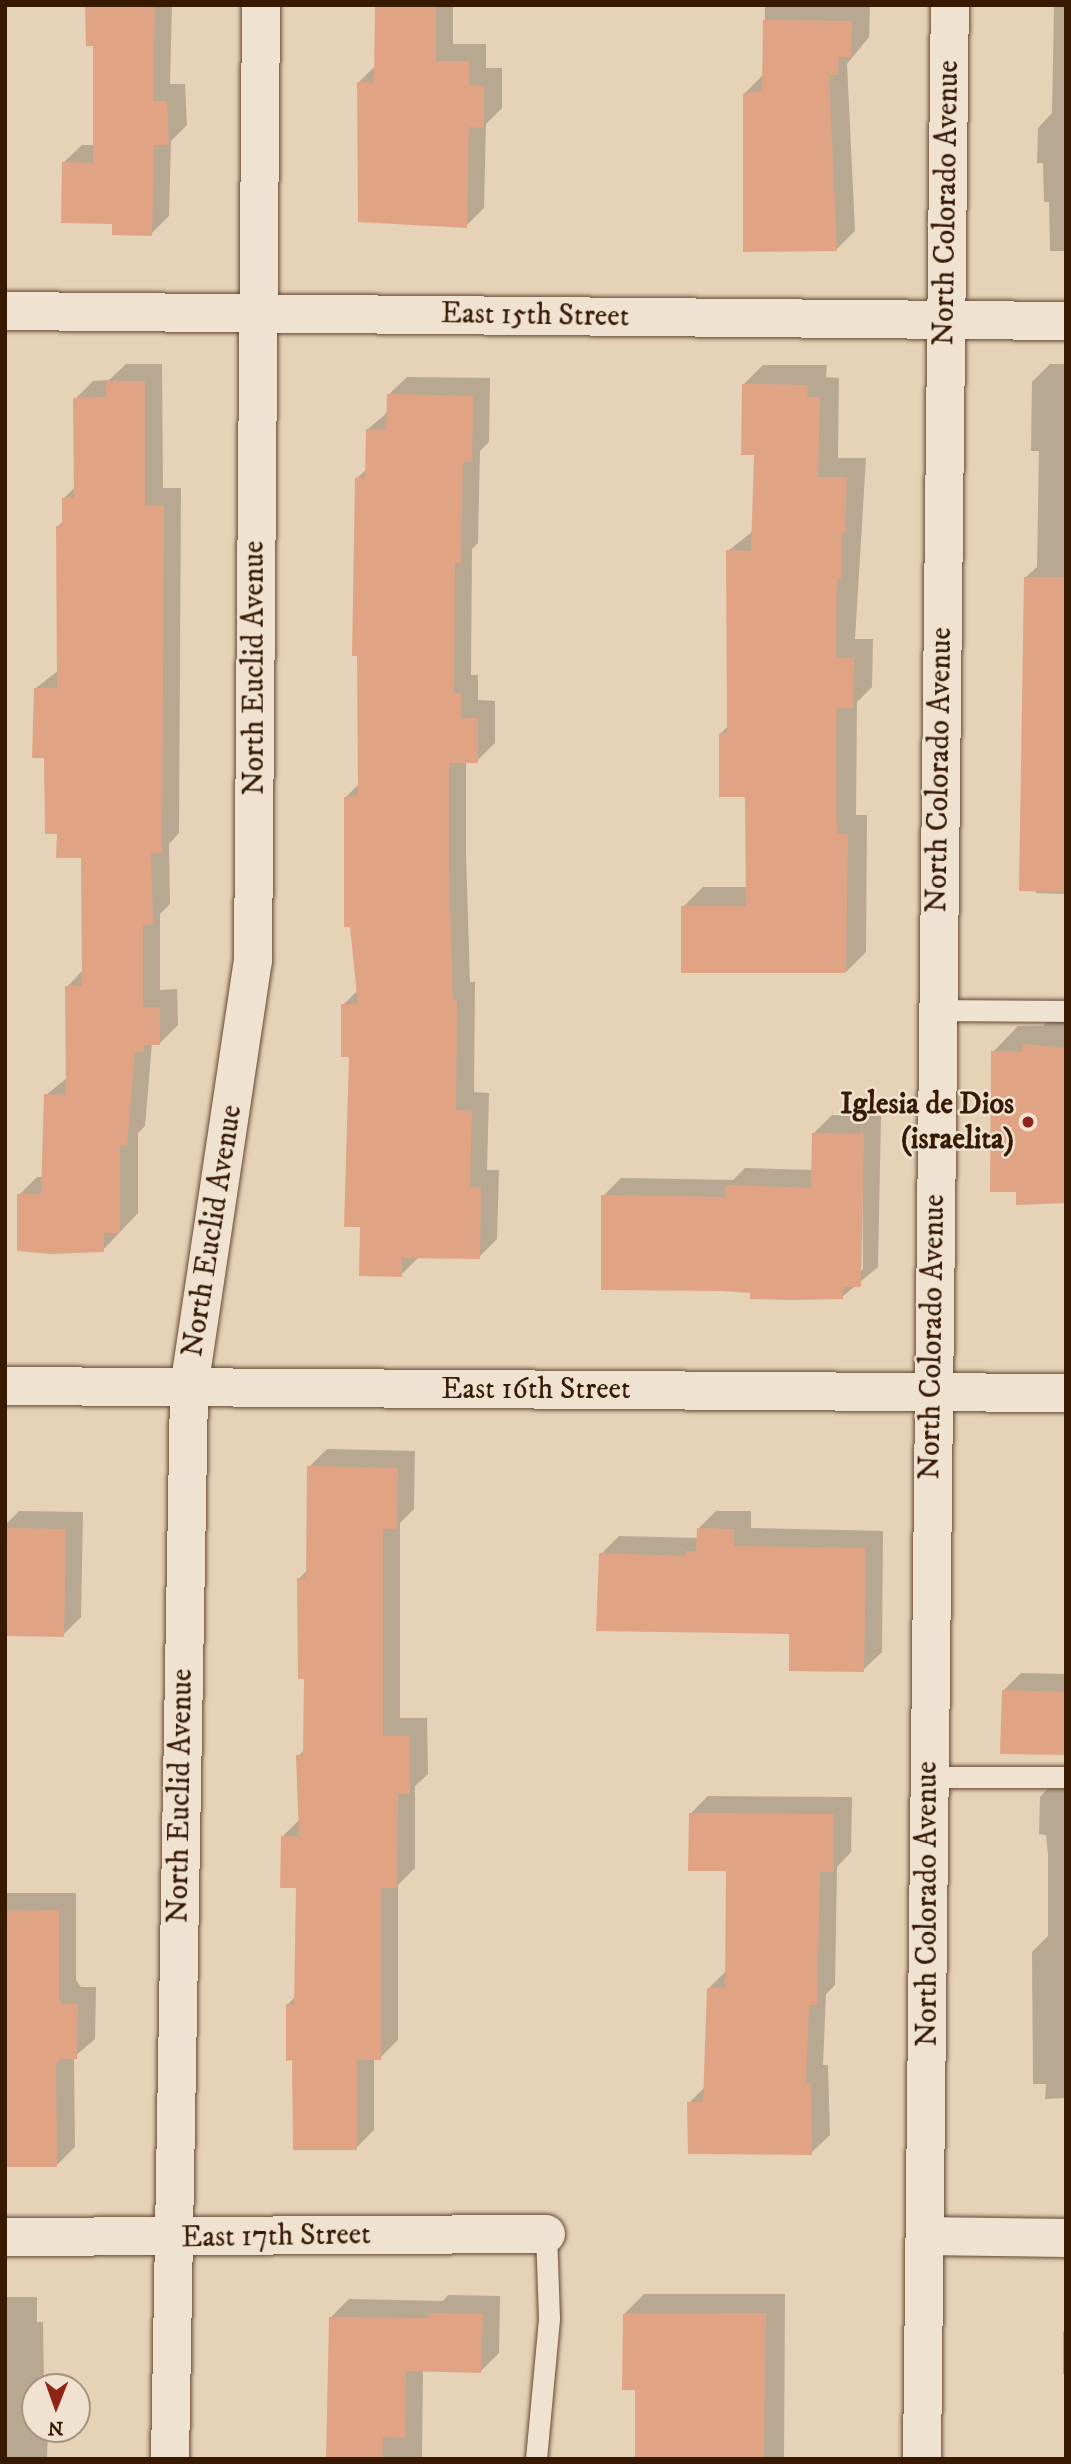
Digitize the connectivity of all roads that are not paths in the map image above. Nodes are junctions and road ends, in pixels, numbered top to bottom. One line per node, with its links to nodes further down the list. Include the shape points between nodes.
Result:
1 (261, 5): 4 (street, North Euclid Avenue)
2 (950, 5): 5 (street, North Colorado Avenue)
3 (5, 311): 4 (street, East 15th Street)
4 (257, 313): 5 (street, East 15th Street); 10 (street, North Euclid Avenue, via 253,961)
5 (946, 320): 6 (street, East 15th Street); 7 (street, North Colorado Avenue)
6 (1066, 321)
7 (937, 1010): 8 (lane); 11 (street, North Colorado Avenue)
8 (1066, 1011)
9 (5, 1386): 10 (street, East 16th Street)
10 (189, 1388): 11 (street, East 16th Street); 18 (street, North Euclid Avenue)
11 (933, 1392): 12 (street, East 16th Street); 13 (street, North Colorado Avenue)
12 (1066, 1393)
13 (928, 1777): 14 (lane); 16 (street, North Colorado Avenue)
14 (1066, 1777)
15 (546, 2234): 18 (street, East 17th Street); 21 (lane, via 550,2318)
16 (925, 2236): 19 (street); 22 (street, North Colorado Avenue)
17 (5, 2237): 18 (street, East 17th Street)
18 (172, 2238): 20 (street, North Euclid Avenue)
19 (1066, 2238)
20 (170, 2459)
21 (536, 2459)
22 (922, 2459)

